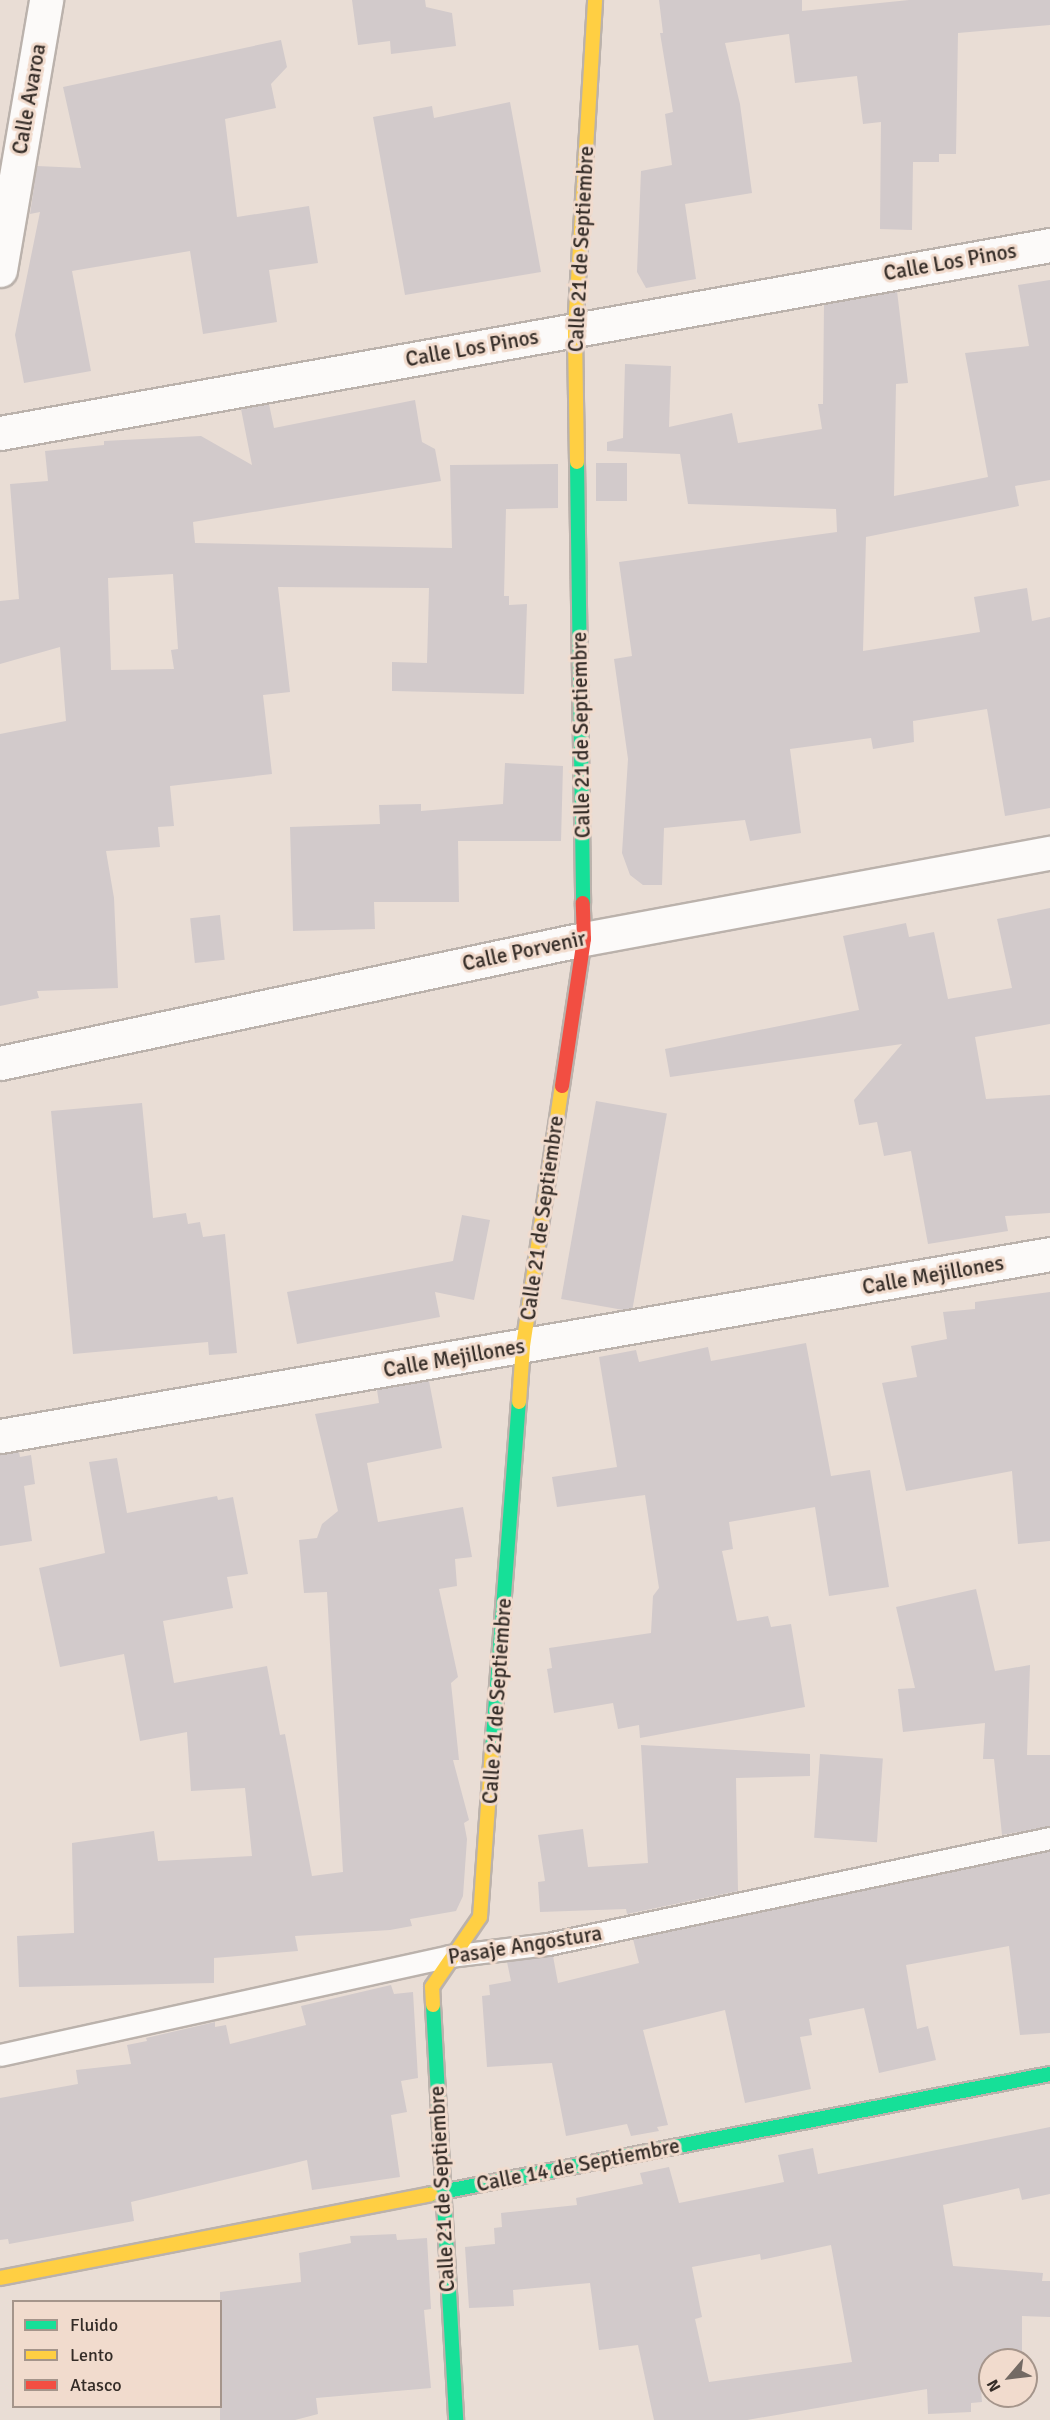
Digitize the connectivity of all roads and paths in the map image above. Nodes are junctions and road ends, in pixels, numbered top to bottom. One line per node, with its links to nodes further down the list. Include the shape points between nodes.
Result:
1 (46, 0): 4 (street, Calle Avaroa)
2 (595, 0): 5 (street, Calle 21 de Septiembre)
3 (1050, 245): 5 (street, Calle Los Pinos)
4 (0, 270)
5 (575, 329): 6 (street, Calle Los Pinos); 8 (street, Calle 21 de Septiembre)
6 (0, 433)
7 (1050, 853): 8 (street, Calle Porvenir)
8 (584, 939): 9 (street, Calle Porvenir); 11 (street, Calle 21 de Septiembre)
9 (0, 1063)
10 (1050, 1254): 11 (street, Calle Mejillones)
11 (523, 1346): 12 (street, Calle Mejillones); 14 (street, Calle 21 de Septiembre, via 480,1917)
12 (0, 1436)
13 (1050, 1838): 14 (lane, Pasaje Angostura, via 548,1944)
14 (450, 1956): 15 (lane, Pasaje Angostura); 17 (street, Calle 21 de Septiembre, via 432,1987)
15 (0, 2055)
16 (1050, 2074): 17 (street, Calle 14 de Septiembre)
17 (441, 2191): 18 (street, Calle 14 de Septiembre); 19 (street, Calle 21 de Septiembre)
18 (0, 2278)
19 (456, 2420)

